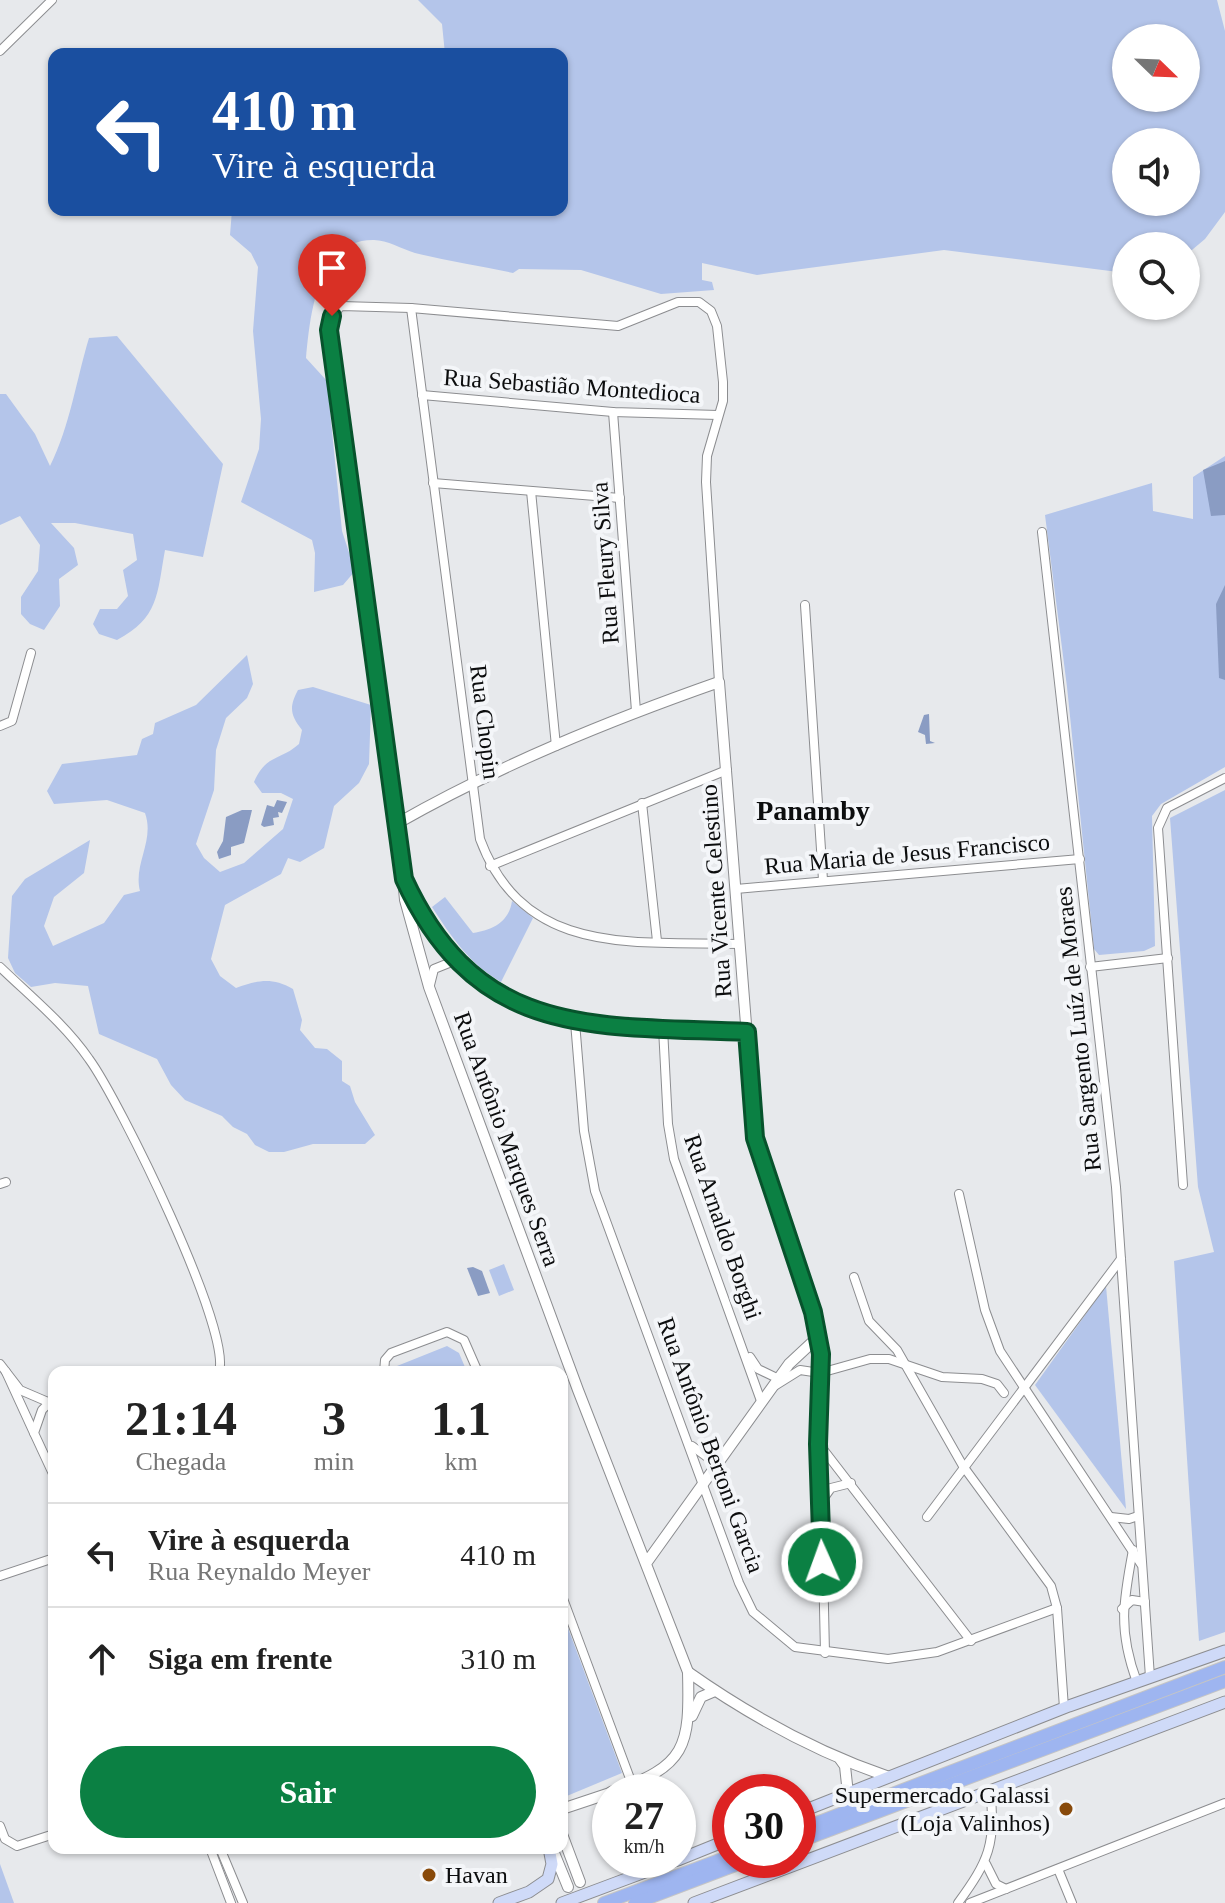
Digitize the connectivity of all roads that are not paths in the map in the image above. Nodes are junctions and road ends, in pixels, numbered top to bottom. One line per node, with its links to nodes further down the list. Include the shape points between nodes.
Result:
1 (52, 0): 2 (street)
2 (0, 51)
3 (411, 308): 4 (street, Rua Chopin); 6 (street, Rua Vicente Celestino, via 618,326 678,302 699,302 711,311 717,326 723,382); 21 (street, Rua Antônio Marques Serra, via 347,304 336,309 329,330)
4 (422, 395): 5 (street, Rua Sebastião Montedioca); 7 (street, Rua Chopin)
5 (613, 412): 6 (street, Rua Sebastião Montedioca); 9 (street, Rua Fleury Silva)
6 (718, 415): 13 (street, Rua Vicente Celestino, via 706,482)
7 (433, 483): 8 (street); 19 (street, Rua Chopin)
8 (531, 491): 9 (street); 16 (street)
9 (620, 498): 14 (street, Rua Fleury Silva)
10 (1042, 532): 22 (street, Rua Sargento Luíz de Moraes)
11 (805, 605): 25 (street)
12 (31, 653): 15 (street, via 18,709 12,721)
13 (719, 682): 14 (street); 17 (street, Rua Vicente Celestino)
14 (636, 711): 16 (street)
15 (0, 726)
16 (556, 746): 19 (street)
17 (727, 770): 20 (street); 26 (street, Rua Vicente Celestino)
18 (1225, 778): 29 (street, via 1163,811 1158,828)
19 (472, 781): 21 (street); 23 (street, Rua Chopin, via 480,839)
20 (642, 803): 23 (street); 27 (street)
21 (398, 823): 24 (street, Rua Antônio Marques Serra)
22 (1080, 859): 25 (street, Rua Maria de Jesus Francisco); 32 (street, Rua Sargento Luíz de Moraes)
23 (490, 866): 27 (street, Rua Chopin, via 515,900 560,928 588,937)
24 (404, 879): 30 (street); 33 (street, Rua Antônio Marques Serra)
25 (823, 880): 26 (street, Rua Maria de Jesus Francisco)
26 (736, 889): 28 (street, Rua Vicente Celestino)
27 (657, 941): 28 (street, Rua Chopin)
28 (740, 944): 36 (street, Rua Vicente Celestino)
29 (1168, 958): 32 (street); 37 (street)
30 (454, 961): 33 (street, via 434,969); 34 (street, via 517,1003)
31 (0, 967): 43 (street, via 78,1043 104,1083 199,1283)
32 (1090, 967): 39 (street, Rua Sargento Luíz de Moraes)
33 (429, 987): 69 (street, Rua Antônio Marques Serra)
34 (575, 1022): 35 (street); 57 (street, Rua Antônio Bertoni Garcia, via 595,1191)
35 (663, 1028): 36 (street); 42 (street, Rua Arnaldo Borghi, via 674,1159)
36 (747, 1032): 41 (street, Rua Vicente Celestino, via 755,1138)
37 (1183, 1185)
38 (959, 1194): 50 (street, via 991,1331)
39 (1121, 1259): 50 (street); 66 (street, Rua Sargento Luíz de Moraes)
40 (854, 1277): 46 (street, via 869,1321)
41 (818, 1337): 48 (street, Rua Vicente Celestino); 49 (street)
42 (741, 1343): 49 (street, Rua Arnaldo Borghi, via 758,1369); 53 (street, Rua Arnaldo Borghi)
43 (219, 1366)
44 (384, 1366): 45 (street, via 391,1353 447,1332 459,1335)
45 (476, 1366)
46 (906, 1366): 48 (street, via 870,1359); 51 (street, via 942,1377 982,1379); 60 (street)
47 (3, 1368): 52 (street, via 26,1395); 55 (street)
48 (820, 1373): 49 (street, via 800,1370); 56 (street, Rua Vicente Celestino)
49 (777, 1382): 53 (street)
50 (1024, 1384): 60 (street); 65 (street)
51 (1004, 1393)
52 (48, 1399)
53 (761, 1401): 58 (street)
54 (48, 1406): 55 (street)
55 (34, 1433): 59 (street)
56 (818, 1444): 62 (street); 63 (street, Rua Vicente Celestino)
57 (690, 1445): 58 (street, via 707,1457); 61 (street, Rua Antônio Bertoni Garcia)
58 (723, 1456): 61 (street)
59 (48, 1463)
60 (963, 1466): 64 (street); 73 (street, via 1051,1586)
61 (704, 1483): 69 (street); 79 (street, Rua Antônio Bertoni Garcia, via 753,1612 795,1647)
62 (851, 1483): 63 (street, via 831,1488); 76 (street)
63 (820, 1502): 79 (street, Rua Vicente Celestino)
64 (927, 1517)
65 (1111, 1517): 66 (street); 67 (street)
66 (1138, 1520): 67 (street, Rua Sargento Luíz de Moraes); 70 (street, Rua Sargento Luíz de Moraes)
67 (1133, 1551): 70 (street); 74 (street, Rua Sargento Luíz de Moraes)
68 (48, 1560): 71 (street)
69 (647, 1562): 82 (street, Rua Antônio Marques Serra)
70 (1144, 1568): 72 (street, Rua Sargento Luíz de Moraes)
71 (0, 1576)
72 (1145, 1602): 74 (street, via 1132,1600); 80 (street, Rua Sargento Luíz de Moraes)
73 (1057, 1608): 76 (street, Rua Antônio Bertoni Garcia); 88 (street)
74 (1122, 1609): 78 (street, Rua Sargento Luíz de Moraes)
75 (568, 1612): 91 (street)
76 (971, 1641): 79 (street, Rua Antônio Bertoni Garcia, via 904,1659)
77 (1225, 1651): 83 (main road)
78 (1127, 1652): 80 (street, via 1136,1661); 85 (street, Rua Sargento Luíz de Moraes)
79 (825, 1653)
80 (1148, 1658): 83 (street, Rua Sargento Luíz de Moraes)
81 (1225, 1667): 100 (main road)
82 (688, 1672): 86 (street); 89 (street, Rua Antônio Marques Serra)
83 (1150, 1677): 85 (main road)
84 (1225, 1681): 102 (main road)
85 (1137, 1682): 88 (main road)
86 (715, 1691): 89 (street, via 701,1697); 90 (street)
87 (1225, 1702): 94 (main road)
88 (1064, 1708): 93 (main road)
89 (691, 1718): 92 (street, Rua Antônio Marques Serra, via 684,1743)
90 (840, 1759): 93 (street); 95 (street)
91 (629, 1774)
92 (654, 1774)
93 (889, 1777): 95 (main road)
94 (990, 1791): 110 (street, via 995,1825); 123 (main road)
95 (848, 1794): 98 (main road)
96 (592, 1799): 99 (street, Rua Antônio Marques Serra)
97 (1225, 1803): 111 (street)
98 (816, 1806)
99 (568, 1807)
100 (816, 1823)
101 (0, 1826): 103 (street, via 5,1839 17,1846)
102 (816, 1835)
103 (48, 1836)
104 (568, 1850): 114 (street)
105 (212, 1854): 117 (street)
106 (223, 1854): 118 (street)
107 (551, 1854): 119 (main road, via 548,1879)
108 (554, 1854): 115 (street)
109 (712, 1863): 121 (main road)
110 (986, 1864): 116 (street, via 996,1884); 124 (street)
111 (1058, 1869): 116 (street); 126 (street)
112 (712, 1874): 122 (main road)
113 (624, 1878): 120 (main road)
114 (580, 1882)
115 (568, 1887)
116 (1006, 1889): 125 (street)
117 (231, 1903)
118 (243, 1903)
119 (499, 1903)
120 (562, 1903)
121 (604, 1903)
122 (635, 1903)
123 (694, 1903)
124 (958, 1903)
125 (970, 1903)
126 (1072, 1903)

